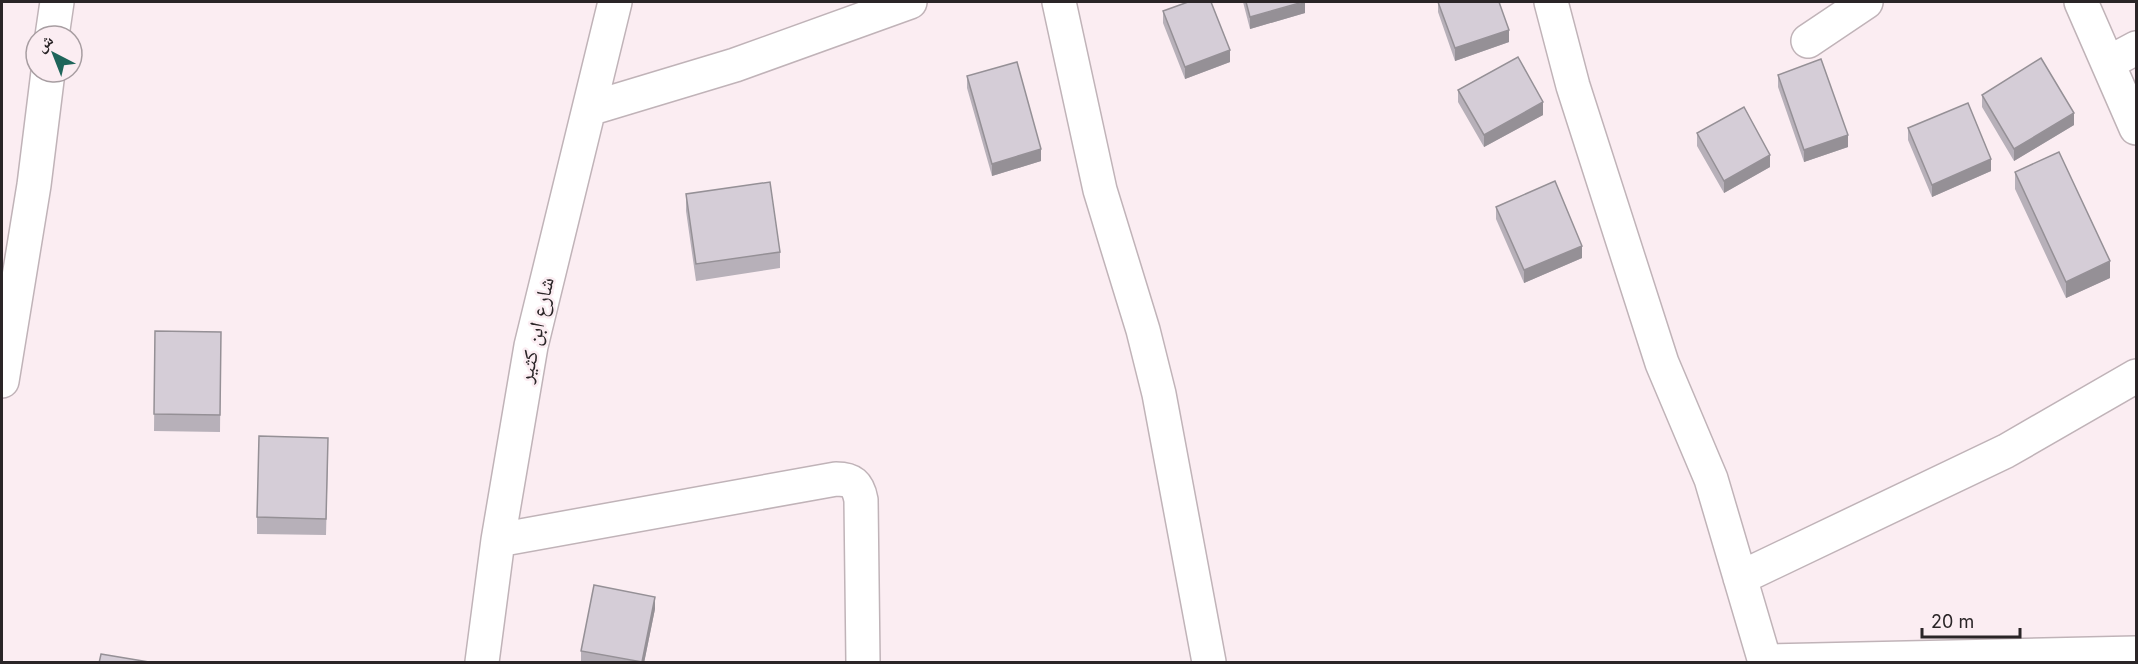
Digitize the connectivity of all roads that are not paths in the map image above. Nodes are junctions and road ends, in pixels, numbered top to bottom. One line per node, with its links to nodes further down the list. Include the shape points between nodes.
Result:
1 (57, 2): 8 (street)
2 (615, 2): 12 (street, شارع ابن كثير)
3 (910, 2): 12 (street, via 735,65)
4 (1059, 2): 22 (street, via 1100,190 1159,394)
5 (1551, 2): 17 (street, via 1573,86 1662,363 1711,479)
6 (1866, 2): 9 (street)
7 (2081, 2): 10 (street)
8 (54, 24)
9 (1808, 41)
10 (2122, 55): 13 (street)
11 (46, 84): 15 (street)
12 (589, 109): 16 (street, شارع ابن كثير, via 531,346)
13 (2136, 128)
14 (2136, 376): 17 (street, via 2006,451)
15 (2, 381)
16 (498, 540): 20 (street, شارع ابن كثير); 21 (street, via 847,479 855,483 861,500)
17 (1740, 578): 19 (street)
18 (2136, 653): 19 (street)
19 (1765, 662)
20 (482, 663)
21 (863, 663)
22 (1209, 663)

